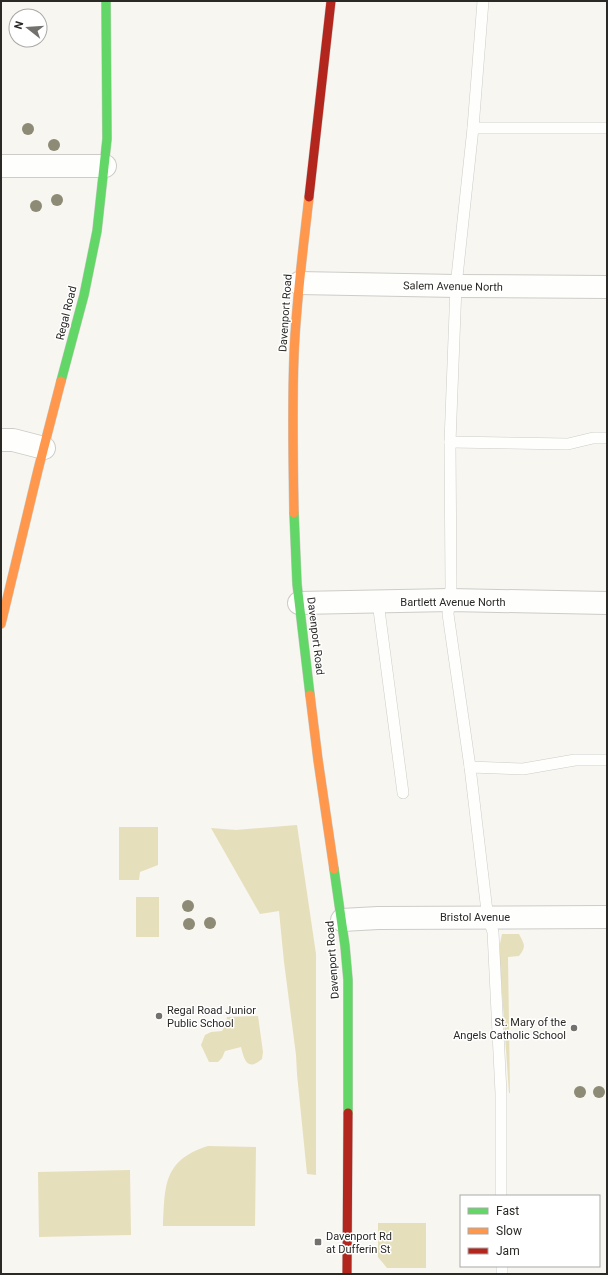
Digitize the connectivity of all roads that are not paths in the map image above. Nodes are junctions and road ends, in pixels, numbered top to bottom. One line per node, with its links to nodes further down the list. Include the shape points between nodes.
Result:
1 (106, 1): 7 (street, Regal Road)
2 (331, 1): 8 (street, Davenport Road)
3 (483, 1): 4 (lane)
4 (473, 128): 5 (lane); 9 (lane)
5 (607, 128)
6 (1, 166): 7 (street)
7 (105, 166): 14 (street, Regal Road, via 97,231 84,295)
8 (299, 283): 9 (street, Salem Avenue North); 17 (street, Davenport Road, via 294,355 293,435 295,556)
9 (456, 286): 10 (street, Salem Avenue North); 13 (lane)
10 (607, 286)
11 (607, 438): 13 (lane, via 593,438 568,444)
12 (1, 440): 14 (street, via 13,440)
13 (450, 442): 15 (lane)
14 (44, 448): 19 (street, Regal Road)
15 (450, 600): 16 (street, Bartlett Avenue North); 18 (street, Bartlett Avenue North); 21 (lane, via 448,614)
16 (378, 602): 17 (street, Bartlett Avenue North); 22 (lane)
17 (299, 603): 25 (street, Davenport Road, via 318,760)
18 (607, 603)
19 (1, 624)
20 (607, 760): 21 (lane, via 575,760 523,769)
21 (470, 767): 23 (lane)
22 (403, 793)
23 (488, 917): 24 (street, Bristol Avenue); 25 (street, Bristol Avenue); 26 (lane, via 493,932 501,1086)
24 (607, 917)
25 (342, 920): 27 (street, Davenport Road, via 348,980)
26 (501, 1195)
27 (347, 1274)

